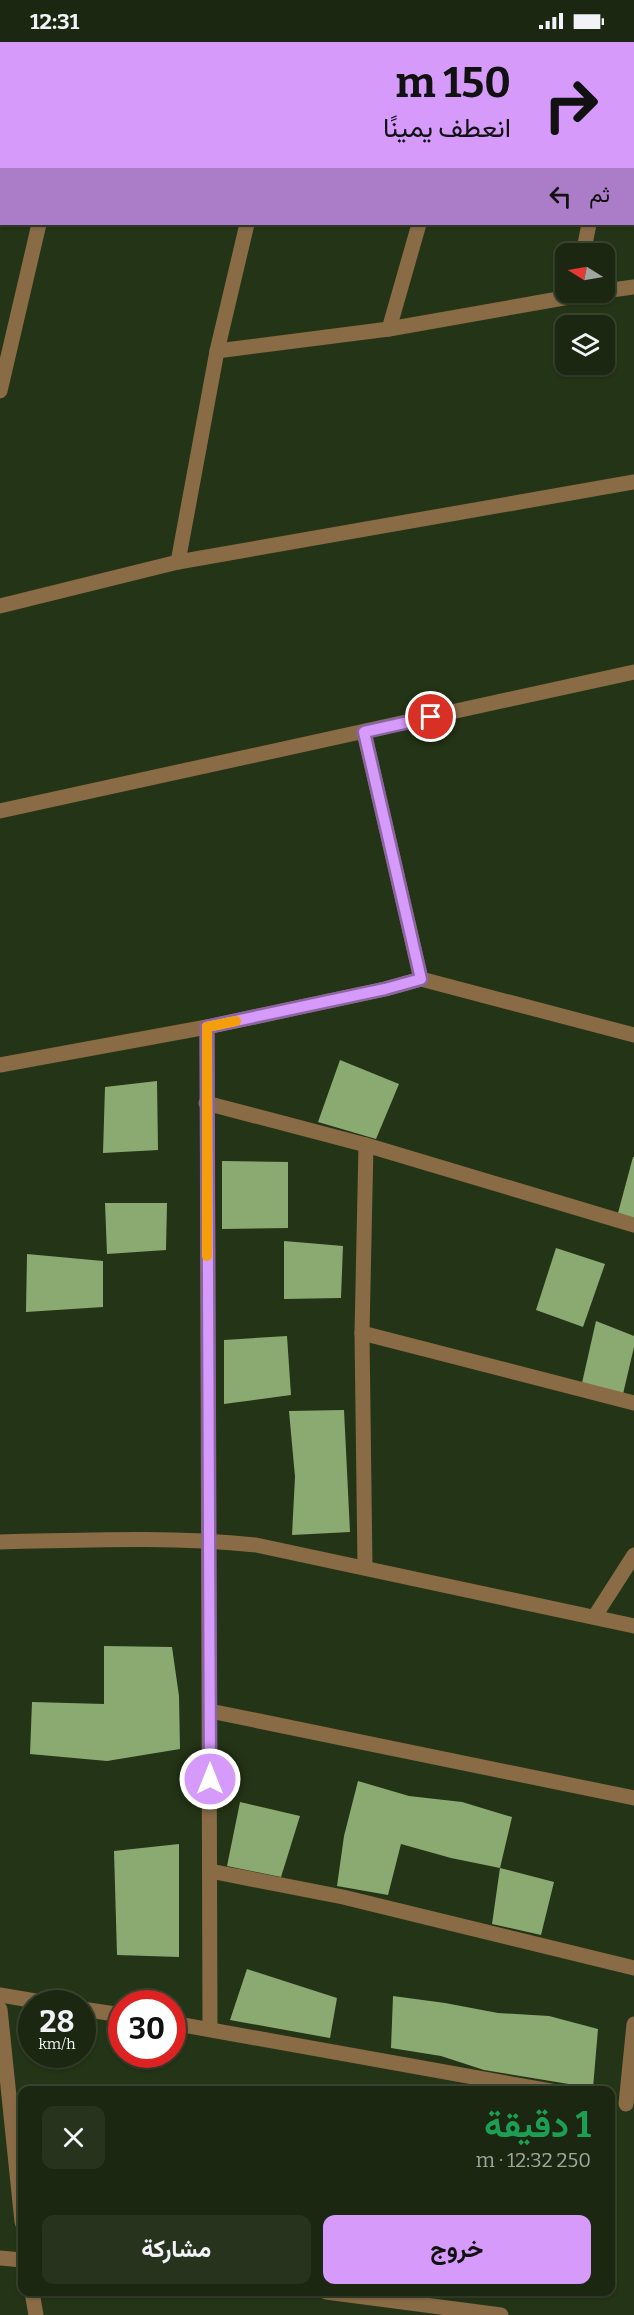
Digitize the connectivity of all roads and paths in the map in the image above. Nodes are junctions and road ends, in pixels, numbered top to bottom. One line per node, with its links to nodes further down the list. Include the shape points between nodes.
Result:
1 (39, 225): 11 (street)
2 (247, 225): 10 (street)
3 (419, 225): 9 (street)
4 (590, 225): 5 (street)
5 (586, 243)
6 (634, 287): 7 (street)
7 (615, 290)
8 (555, 298): 9 (street)
9 (389, 329): 10 (street)
10 (217, 351): 13 (street)
11 (0, 391)
12 (634, 482): 13 (street)
13 (178, 562): 14 (street)
14 (0, 606)
15 (634, 672): 16 (street)
16 (364, 732): 17 (street); 18 (street)
17 (0, 811)
18 (421, 979): 19 (street); 20 (street)
19 (207, 1027): 21 (street); 22 (street)
20 (634, 1035)
21 (0, 1065)
22 (206, 1103): 23 (street); 27 (street)
23 (366, 1145): 24 (street); 25 (street)
24 (634, 1225)
25 (362, 1333): 26 (street); 30 (street)
26 (634, 1403)
27 (210, 1540): 28 (street); 30 (street, via 256,1545); 33 (street)
28 (0, 1542)
29 (634, 1555): 31 (street)
30 (365, 1568): 31 (street)
31 (595, 1616): 32 (street)
32 (634, 1626)
33 (210, 1711): 34 (street); 35 (street)
34 (634, 1798)
35 (210, 1871): 36 (street, via 343,1897); 42 (street)
36 (634, 1968)
37 (0, 1995): 38 (street)
38 (18, 1998)
39 (0, 2009): 45 (street)
40 (634, 2024): 44 (street)
41 (186, 2025): 42 (street)
42 (210, 2029): 43 (street)
43 (524, 2086)
44 (623, 2104)
45 (18, 2183)
46 (0, 2258): 47 (street)
47 (18, 2260)
48 (33, 2296): 50 (street)
49 (356, 2296): 51 (street)
50 (36, 2315)
51 (501, 2315)

